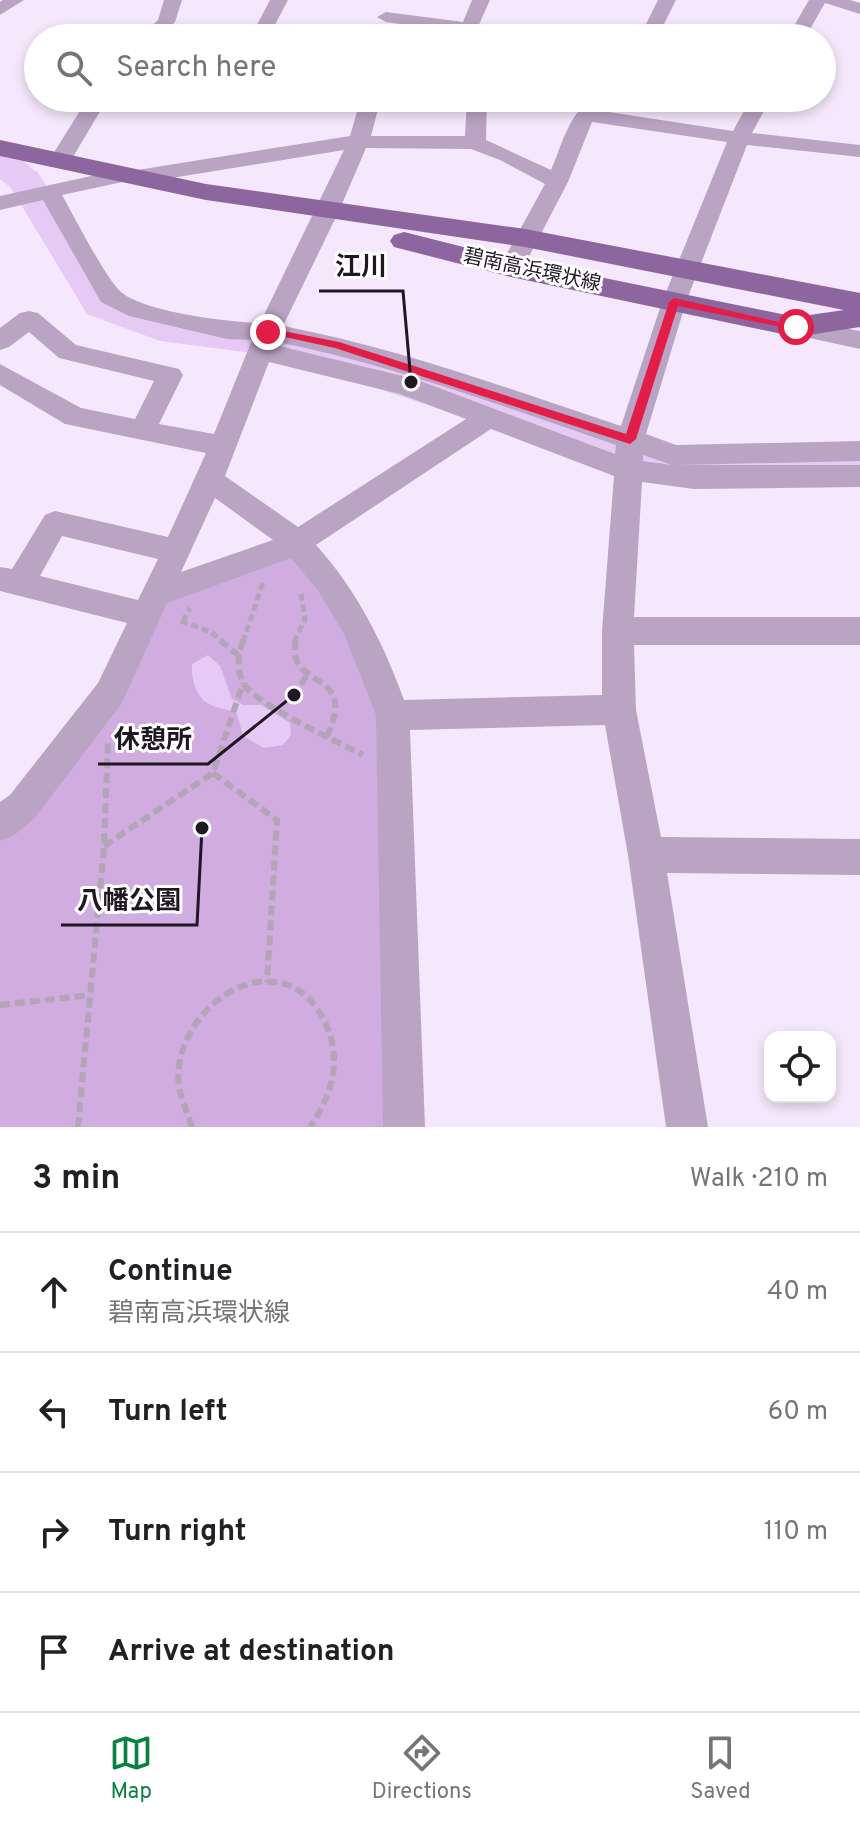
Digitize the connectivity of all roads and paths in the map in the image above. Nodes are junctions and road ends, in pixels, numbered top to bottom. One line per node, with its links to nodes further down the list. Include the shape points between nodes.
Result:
1 (15, 0): 11 (street)
2 (173, 0): 12 (street)
3 (271, 0): 4 (street)
4 (279, 0): 13 (street)
5 (481, 0): 15 (street)
6 (667, 0): 16 (street)
7 (818, 0): 17 (street)
8 (832, 0): 10 (street)
9 (387, 8): 14 (street)
10 (860, 9)
11 (0, 10)
12 (164, 24)
13 (269, 24)
14 (438, 24)
15 (471, 24)
16 (655, 24)
17 (804, 24)
18 (89, 112): 29 (street)
19 (367, 112): 25 (street)
20 (476, 112): 26 (street)
21 (589, 112): 23 (street)
22 (753, 112): 24 (street)
23 (585, 115): 24 (street); 31 (street)
24 (739, 138): 28 (street); 37 (street)
25 (358, 141): 26 (street, via 383,146 426,141); 30 (street); 34 (street)
26 (475, 144): 31 (street)
27 (0, 148): 29 (main road, 碧南高浜環状線)
28 (860, 151)
29 (59, 162): 30 (main road, 碧南高浜環状線)
30 (129, 176): 32 (street); 34 (main road, 碧南高浜環状線)
31 (557, 182): 35 (street)
32 (48, 192): 33 (street); 44 (street, via 110,296 129,308)
33 (9, 201)
34 (325, 216): 35 (main road, 碧南高浜環状線); 36 (main road, 碧南高浜環状線); 44 (street)
35 (525, 238): 36 (street); 37 (main road, 碧南高浜環状線)
36 (511, 268): 38 (main road, 碧南高浜環状線)
37 (689, 268): 38 (street); 39 (main road, 碧南高浜環状線)
38 (674, 302): 41 (main road, 碧南高浜環状線); 50 (street)
39 (860, 303)
40 (860, 317): 41 (main road, 碧南高浜環状線)
41 (796, 327): 42 (street)
42 (860, 340)
43 (0, 341): 47 (street, via 29,319 68,352 170,375)
44 (265, 341): 46 (street); 48 (street); 50 (street, via 336,345)
45 (0, 373): 47 (street, via 74,417)
46 (489, 417): 50 (street); 54 (street)
47 (143, 429): 48 (street)
48 (222, 446): 52 (street)
49 (860, 451): 50 (street)
50 (629, 454): 51 (street, via 694,478); 59 (street)
51 (860, 476)
52 (209, 480): 53 (street); 54 (street)
53 (177, 551): 55 (street, via 55,523); 57 (street)
54 (280, 554): 57 (street); 61 (path); 62 (path, via 286,577 301,592 308,610 294,642 296,663); 67 (street, via 351,615 377,664)
55 (10, 580): 57 (street)
56 (193, 602): 58 (path)
57 (152, 604): 58 (path); 65 (street)
58 (183, 621): 61 (path, via 211,632)
59 (618, 631): 60 (street); 66 (street)
60 (860, 631)
61 (238, 655): 63 (path)
62 (306, 676): 64 (path); 68 (path, via 324,683 334,697 338,716)
63 (243, 683): 68 (path, via 268,704); 69 (path)
64 (301, 685)
65 (110, 693): 71 (street, via 22,807); 72 (path)
66 (619, 710): 67 (street); 73 (street)
67 (393, 715): 70 (street)
68 (327, 736): 70 (path)
69 (213, 773): 72 (path); 75 (path, via 277,820)
70 (396, 773): 81 (street)
71 (0, 824)
72 (104, 846): 76 (path)
73 (646, 855): 74 (street); 82 (street)
74 (860, 857)
75 (267, 982): 79 (path, via 227,991 195,1021 184,1041 177,1086); 80 (path, via 303,993 329,1024 335,1045 332,1090)
76 (90, 995): 77 (path); 78 (path)
77 (0, 1005)
78 (78, 1127)
79 (192, 1127)
80 (310, 1127)
81 (404, 1127)
82 (687, 1127)

